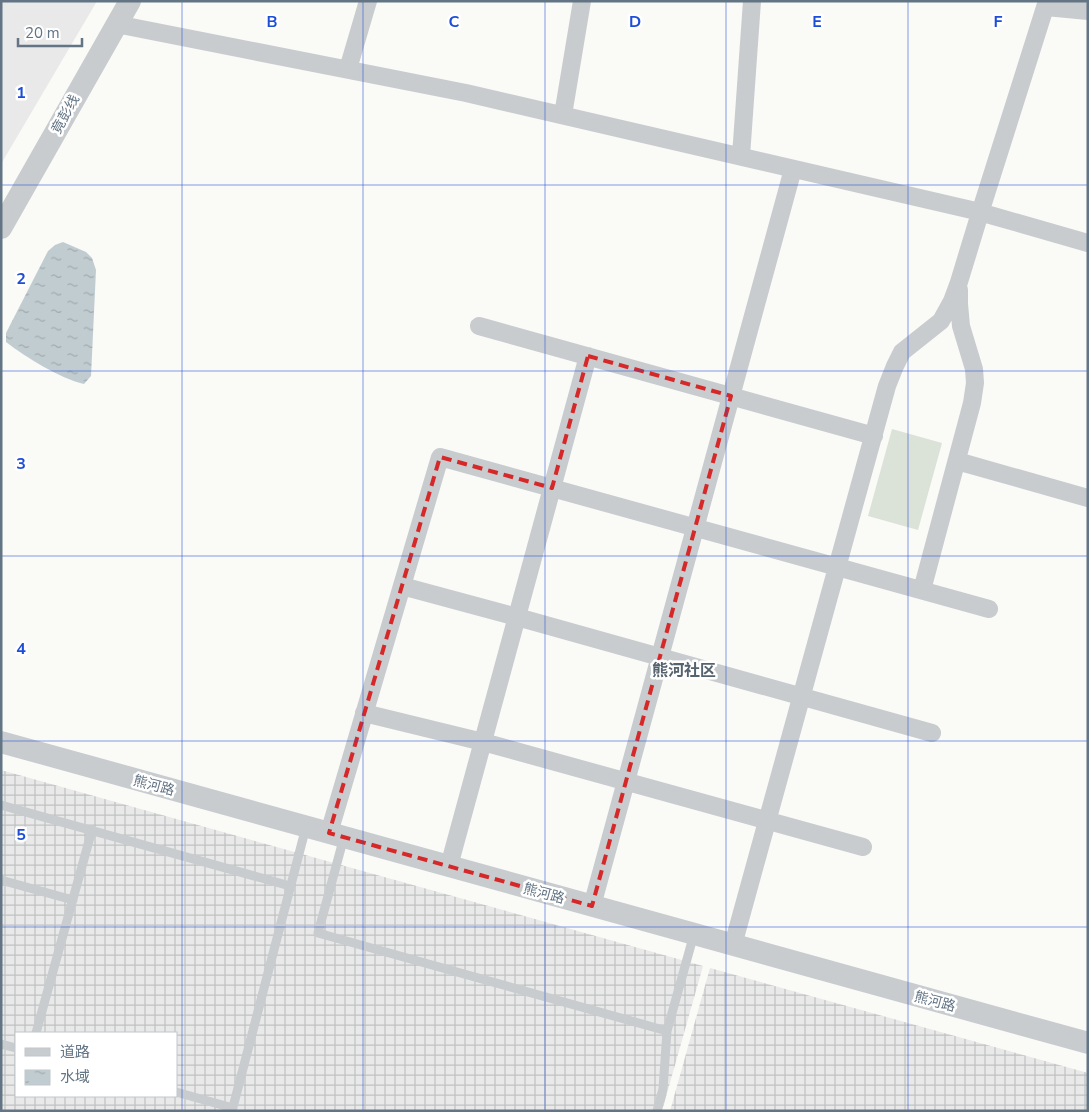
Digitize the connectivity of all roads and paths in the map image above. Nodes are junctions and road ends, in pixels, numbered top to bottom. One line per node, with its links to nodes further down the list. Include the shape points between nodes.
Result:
1 (130, 1): 7 (street, 竟彭线)
2 (368, 1): 8 (street)
3 (582, 1): 9 (street)
4 (752, 1): 10 (street)
5 (1046, 4): 6 (street); 12 (street)
6 (1088, 11)
7 (116, 24): 8 (street); 13 (street, 竟彭线)
8 (348, 69): 9 (street)
9 (563, 115): 10 (street)
10 (740, 156): 11 (street)
11 (793, 169): 12 (street); 18 (street)
12 (980, 212): 14 (street); 15 (street)
13 (1, 228)
14 (1088, 243)
15 (959, 282): 19 (street, via 941,321 902,352 888,386); 20 (street, via 961,326 975,383)
16 (479, 326): 17 (street)
17 (588, 356): 18 (street); 21 (street)
18 (731, 396): 19 (street); 23 (street)
19 (874, 436): 24 (street)
20 (957, 461): 22 (street); 26 (street)
21 (552, 488): 23 (street); 25 (street, via 440,457); 28 (street)
22 (1088, 498)
23 (696, 527): 24 (street); 29 (street)
24 (837, 566): 26 (street); 30 (street)
25 (402, 586): 28 (street); 31 (street)
26 (922, 590): 27 (street)
27 (989, 609)
28 (517, 617): 29 (street); 34 (street)
29 (660, 657): 30 (street); 35 (street)
30 (802, 696): 32 (street); 37 (street)
31 (364, 713): 34 (street); 40 (street)
32 (932, 733)
33 (1, 742): 38 (street, 熊河路)
34 (483, 742): 35 (street); 42 (street)
35 (626, 782): 37 (street); 46 (street)
36 (1, 805): 39 (lane)
37 (767, 821): 41 (street); 48 (street)
38 (306, 827): 40 (street, 熊河路); 44 (lane)
39 (92, 830): 44 (lane); 45 (lane)
40 (336, 835): 42 (street, 熊河路); 49 (lane, via 318,933)
41 (863, 847)
42 (449, 866): 46 (street, 熊河路)
43 (1, 880): 45 (lane)
44 (290, 886): 55 (lane)
45 (73, 900): 50 (lane)
46 (592, 906): 47 (street, 熊河路)
47 (694, 934): 48 (street, 熊河路); 49 (lane)
48 (733, 945): 51 (street, 熊河路)
49 (667, 1031): 56 (lane, via 663,1089)
50 (36, 1032)
51 (1088, 1043)
52 (1, 1044): 53 (lane)
53 (15, 1048)
54 (178, 1093): 55 (lane)
55 (232, 1109)
56 (657, 1111)

